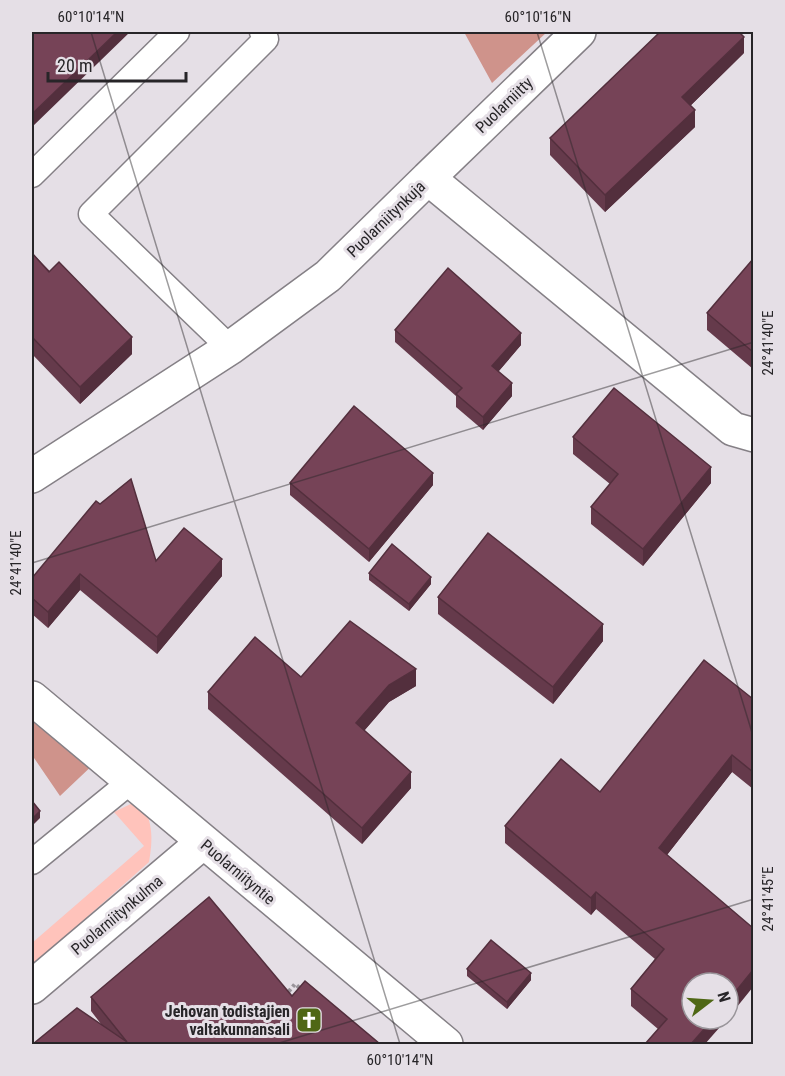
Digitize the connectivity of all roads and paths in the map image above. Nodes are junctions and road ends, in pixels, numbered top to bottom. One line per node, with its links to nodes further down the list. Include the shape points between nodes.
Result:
1 (177, 32): 4 (lane)
2 (262, 32): 6 (lane, via 266,39 91,214)
3 (579, 32): 5 (street, Puolarniitty)
4 (32, 175)
5 (428, 178): 6 (street, Puolarniitynkuja, via 328,276); 7 (street, Puolarniitynkuja, via 733,429)
6 (230, 348): 8 (street, Puolarniitynkuja)
7 (753, 435)
8 (32, 476)
9 (32, 698): 10 (street, Puolarniityntie)
10 (130, 782): 11 (street, Puolarniityntie); 12 (lane)
11 (202, 843): 13 (street, Puolarniitynkulma); 16 (street, Puolarniityntie)
12 (32, 862)
13 (32, 987)
14 (304, 992): 15 (path, via 295,984)
15 (280, 1002)
16 (446, 1044)

